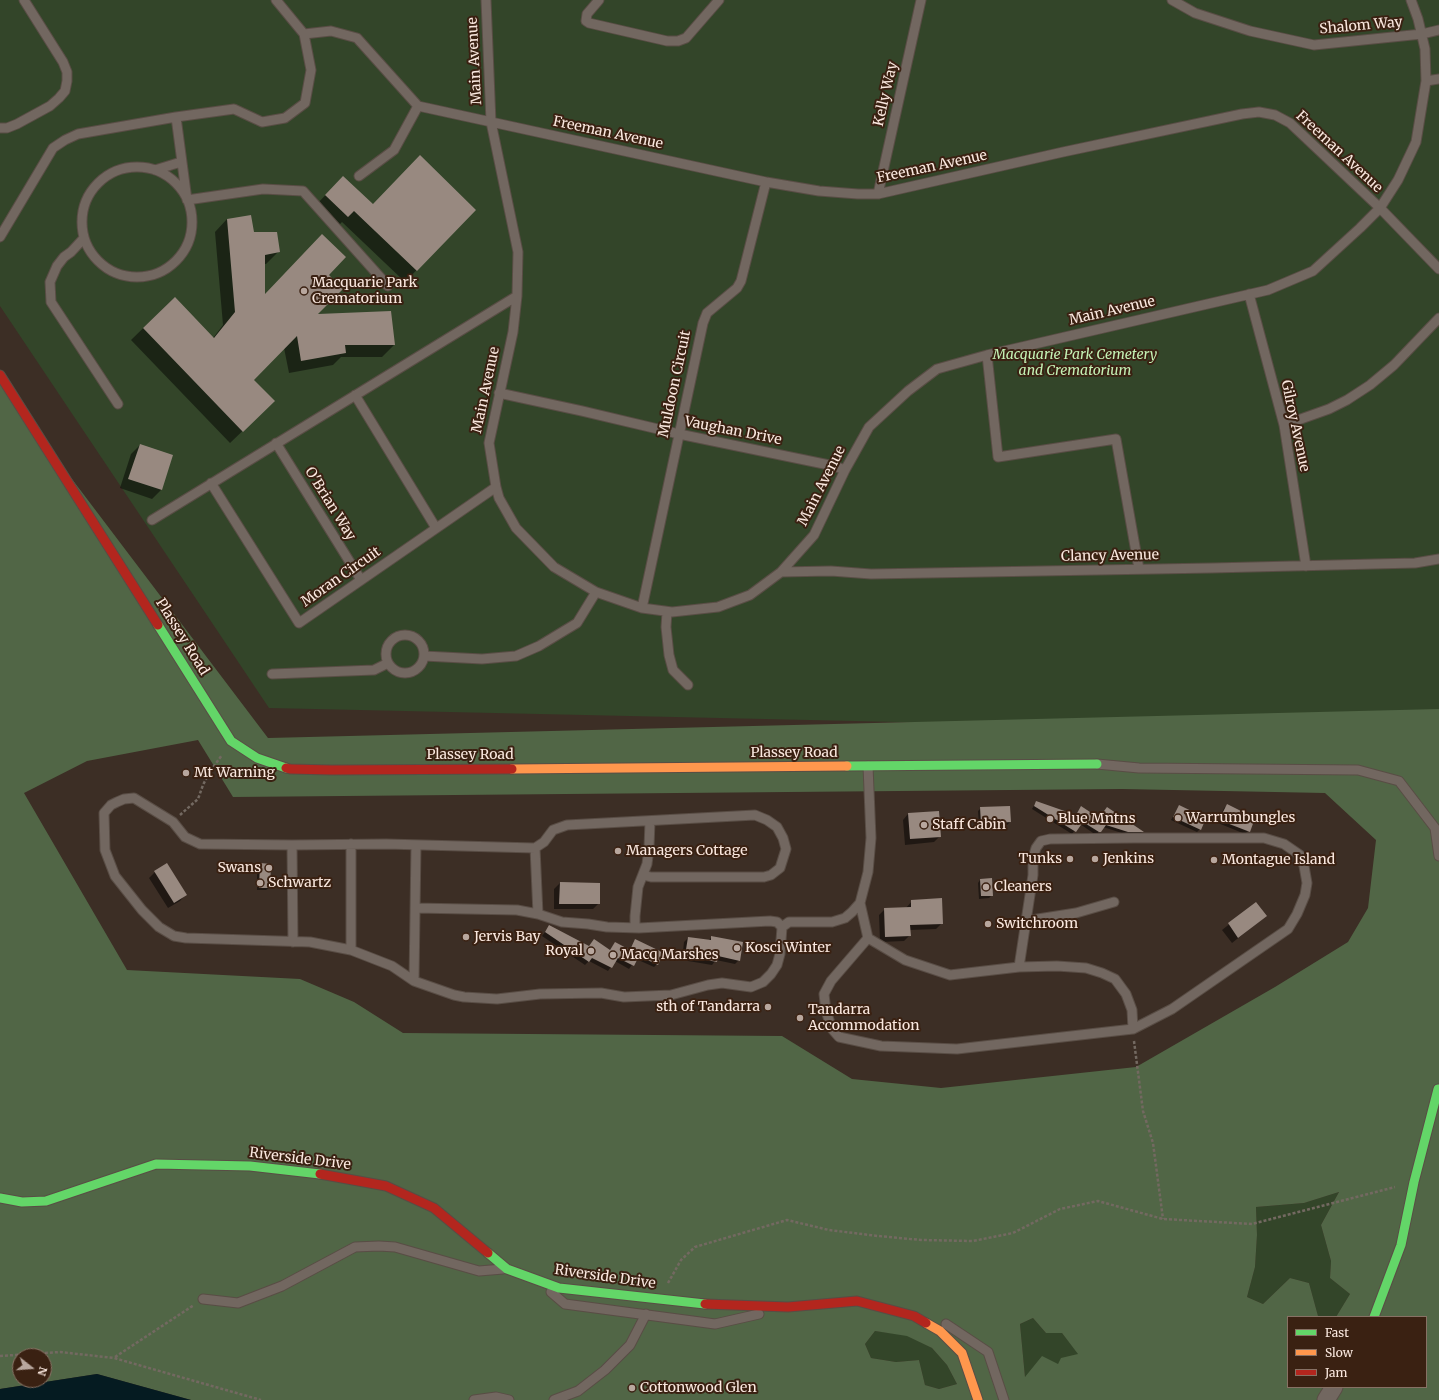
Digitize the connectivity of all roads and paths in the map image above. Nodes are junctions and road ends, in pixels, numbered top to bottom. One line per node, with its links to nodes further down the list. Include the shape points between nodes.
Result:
1 (24, 0): 17 (lane, via 63,62 67,81 65,91 50,106 8,128)
2 (276, 0): 10 (lane)
3 (486, 0): 16 (lane, Main Avenue)
4 (599, 0): 5 (lane, via 587,14 586,21 667,42 678,42 686,38)
5 (719, 0)
6 (921, 0): 22 (lane, Kelly Way)
7 (1172, 0): 11 (lane, Shalom Way, via 1195,12 1250,31 1314,45)
8 (1412, 0): 11 (lane, Main Avenue)
9 (1439, 30): 11 (lane, Shalom Way)
10 (304, 34): 14 (lane, via 331,31 357,38); 15 (lane, via 311,70 305,103 285,118 262,122 234,109)
11 (1422, 34): 13 (lane, Main Avenue)
12 (1439, 79): 13 (lane)
13 (1426, 81): 24 (lane, Main Avenue, via 1416,142 1398,180)
14 (418, 106): 16 (lane, Freeman Avenue); 20 (lane, via 394,150)
15 (176, 117): 18 (lane); 25 (lane, via 78,134 65,140 53,148)
16 (492, 122): 21 (lane, Freeman Avenue); 30 (lane, Main Avenue, via 518,252)
17 (0, 128)
18 (181, 162): 19 (lane); 23 (lane)
19 (155, 170): 23 (lane, via 179,187); 26 (lane, via 125,168 99,182 89,194 83,208)
20 (359, 176)
21 (766, 182): 22 (lane, Freeman Avenue, via 819,191); 38 (lane, Muldoon Circuit, via 741,281 737,288 707,313 703,323)
22 (878, 194): 24 (lane, Freeman Avenue, via 1063,152 1259,112 1275,115 1290,123)
23 (187, 200): 26 (lane, via 192,229 188,244 180,257 156,274 141,278 126,277 112,272 90,252); 28 (lane, via 263,189 303,191)
24 (1380, 208): 27 (lane, Freeman Avenue); 29 (lane, Main Avenue, via 1313,271 1268,290)
25 (1, 233)
26 (84, 238): 36 (lane, via 57,266 50,282 51,302)
27 (1439, 269)
28 (388, 286)
29 (1249, 294): 32 (lane, Main Avenue); 37 (lane, Gilroy Avenue)
30 (517, 296): 34 (lane, Main Avenue); 35 (lane)
31 (1439, 318): 37 (lane, via 1394,365 1370,385 1329,409)
32 (986, 354): 40 (lane, Main Avenue, via 937,369 908,391 869,427); 47 (lane, via 998,457 1116,439)
33 (0, 375): 59 (street, Plassey Road, via 231,741 257,758 290,769 332,770)
34 (499, 393): 38 (lane, Vaughan Drive); 42 (lane, Main Avenue, via 489,443)
35 (355, 395): 39 (lane); 44 (lane)
36 (118, 404)
37 (1284, 425): 46 (lane, Gilroy Avenue)
38 (679, 434): 40 (lane, Vaughan Drive); 51 (lane, Muldoon Circuit)
39 (276, 443): 41 (lane); 49 (lane, O'Brian Way)
40 (845, 470): 48 (lane, Main Avenue, via 814,535)
41 (211, 483): 43 (lane); 49 (lane, Moran Circuit, via 299,624)
42 (496, 487): 44 (lane, Moran Circuit); 50 (lane, Main Avenue, via 499,498 516,528 554,567)
43 (152, 520)
44 (436, 528): 49 (lane, Moran Circuit)
45 (1439, 559): 46 (lane, Clancy Avenue, via 1415,563)
46 (1306, 566): 47 (lane, Clancy Avenue)
47 (1139, 569): 48 (lane, Clancy Avenue, via 871,574 830,571)
48 (781, 572): 52 (lane, Main Avenue, via 750,595 718,607)
49 (361, 580)
50 (596, 592): 51 (lane, Main Avenue); 53 (lane, via 577,623 539,646 516,656 482,659)
51 (642, 608): 52 (lane, Main Avenue)
52 (667, 612): 56 (lane, via 666,627 673,670)
53 (424, 656): 54 (lane, via 420,667 412,672 399,673); 54 (lane, via 423,647 416,638 407,635 393,639 386,653)
54 (388, 664): 55 (lane, via 374,670)
55 (272, 674)
56 (688, 685)
57 (220, 757): 61 (path, via 208,773 198,799)
58 (1097, 764): 59 (street, Plassey Road); 66 (lane, Plassey Road, via 1149,768 1358,770 1399,781 1435,828)
59 (868, 766): 69 (lane, via 870,846 868,872)
60 (650, 821): 65 (lane, via 567,825 553,830 544,842); 67 (lane, via 647,864); 67 (lane, via 755,815 777,827 786,849 780,868 764,877)
61 (172, 822): 63 (lane, via 185,837 200,844); 76 (lane, via 134,798 116,802 104,812 105,850 115,876 159,927 174,936 186,938)
62 (351, 844): 63 (lane); 64 (lane); 77 (lane)
63 (292, 845): 76 (lane)
64 (416, 845): 65 (lane); 70 (lane)
65 (535, 848): 71 (lane)
66 (1439, 856)
67 (643, 875): 74 (lane, via 638,887)
68 (1114, 902): 72 (lane, via 1076,913)
69 (860, 903): 73 (lane, via 845,918 839,920 789,922); 75 (lane)
70 (415, 908): 71 (lane, via 517,910); 79 (lane)
71 (538, 914): 74 (lane, via 562,922)
72 (1025, 921): 78 (lane); 80 (lane, via 1033,858 1041,841 1264,838 1284,844 1300,855 1307,883 1297,914 1288,928 1172,1008)
73 (782, 927): 74 (lane, via 770,920); 79 (lane, via 777,965 763,982 751,987 722,983 671,995 624,997 601,993 540,994 486,999 454,995)
74 (635, 928)
75 (868, 938): 78 (lane, via 905,960 950,975); 80 (lane, via 831,981 824,994 832,1029 839,1037 881,1046 957,1049)
76 (293, 942): 77 (lane, via 310,942)
77 (351, 950): 79 (lane, via 392,966)
78 (1019, 967): 80 (lane, via 1086,968 1115,979 1126,994 1132,1010)
79 (414, 981)
80 (1133, 1029): 84 (path, via 1143,1111 1153,1143)
81 (1439, 1085): 82 (street)
82 (1414, 1182): 84 (path, via 1252,1224); 93 (street, via 1401,1245)
83 (0, 1198): 85 (street, Riverside Drive, via 22,1202 46,1201 156,1164 250,1166 331,1175 386,1186 434,1208)
84 (1163, 1219): 88 (path, via 1098,1201 1060,1209 1014,1233 973,1241 878,1236 829,1230 787,1220 695,1247 681,1260)
85 (507, 1269): 86 (street, Riverside Drive); 87 (lane, via 479,1271 395,1247 355,1247 282,1286 238,1303)
86 (539, 1281): 88 (street, Riverside Drive, via 559,1288); 92 (lane, via 565,1304)
87 (203, 1299): 96 (path)
88 (658, 1299): 90 (street, Riverside Drive)
89 (858, 1302): 90 (street, Riverside Drive); 91 (lane); 102 (street, Riverside Drive, via 914,1316 940,1331 962,1353)
90 (788, 1307): 92 (lane, via 715,1324)
91 (922, 1309)
92 (646, 1314): 101 (lane, via 630,1345 606,1370 578,1391)
93 (1374, 1316)
94 (935, 1317): 103 (lane, via 988,1352)
95 (0, 1356): 96 (path, via 60,1352)
96 (114, 1358): 98 (path)
97 (1333, 1388): 104 (street)
98 (261, 1400)
99 (474, 1400): 100 (lane, via 496,1397)
100 (509, 1400)
101 (554, 1400)
102 (978, 1400)
103 (1004, 1400)
104 (1326, 1400)

